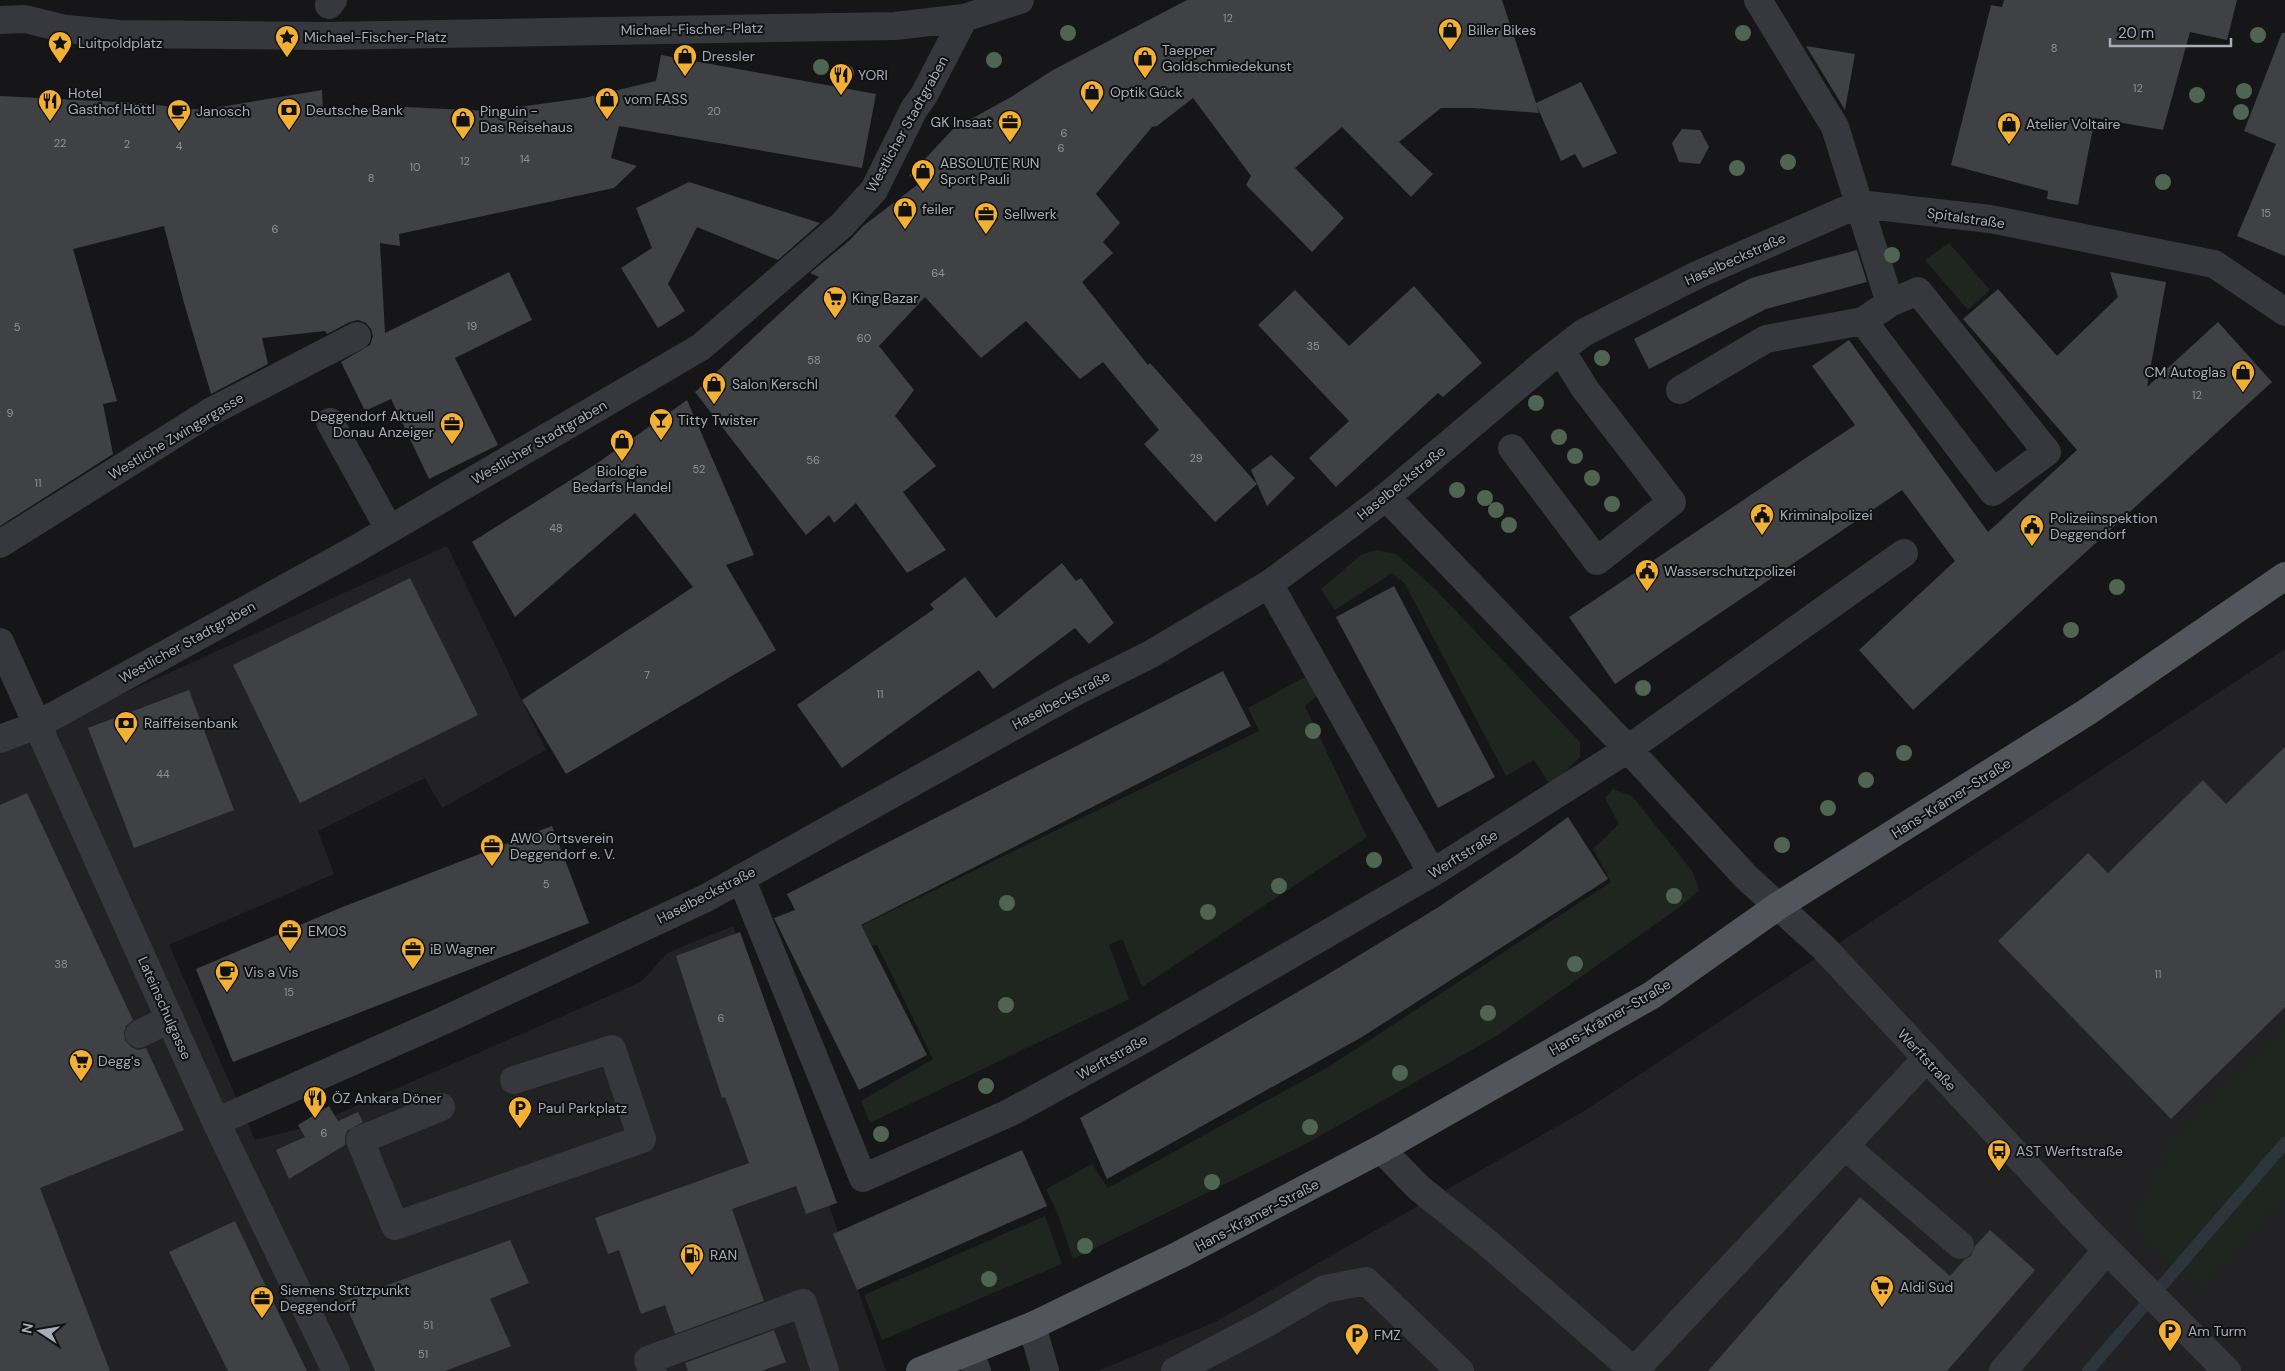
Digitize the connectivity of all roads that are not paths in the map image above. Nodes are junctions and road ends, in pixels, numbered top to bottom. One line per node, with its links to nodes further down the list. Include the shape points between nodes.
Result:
1 (1020, 0): 3 (street, Michael-Fischer-Platz)
2 (1758, 0): 5 (street, via 1835,127)
3 (963, 9): 4 (street, Michael-Fischer-Platz, via 896,26 325,36 120,34 66,29); 15 (street, Westlicher Stadtgraben, via 924,95 874,190 842,225 701,347)
4 (14, 13)
5 (1859, 204): 6 (street); 7 (street, Spitalstraße, via 1990,220 2214,264); 10 (street, Haselbeckstraße, via 1687,279 1583,333)
6 (1890, 303): 8 (street); 8 (street, via 1918,291 2046,452 1993,492)
7 (2285, 312)
8 (1863, 321): 11 (street, via 1766,339)
9 (357, 336): 16 (street, Westliche Zwingergasse, via 210,412)
10 (1562, 352): 13 (street, via 1585,389 1672,502 1597,561); 14 (street, Haselbeckstraße, via 1547,360)
11 (1680, 390)
12 (330, 422): 15 (street)
13 (1512, 448)
14 (1386, 497): 19 (street, Haselbeckstraße); 23 (street, Werftstraße)
15 (389, 529): 21 (street, Westlicher Stadtgraben)
16 (0, 544)
17 (1904, 553): 23 (street)
18 (2285, 576): 26 (main road, Hans-Krämer-Straße, via 2087,712)
19 (1269, 584): 24 (street); 25 (street, Haselbeckstraße, via 1151,654 1064,697)
20 (0, 642): 21 (street, Lateinschulgasse)
21 (37, 725): 22 (street, Westlicher Stadtgraben); 27 (street, Lateinschulgasse)
22 (0, 739)
23 (1628, 749): 24 (street, Werftstraße); 26 (street, Werftstraße, via 1746,877)
24 (1432, 873): 25 (street, Werftstraße, via 1009,1113 863,1178)
25 (741, 878): 32 (street, Haselbeckstraße, via 706,898 447,1019)
26 (1778, 906): 29 (street, Werftstraße, via 1823,947); 34 (main road, Hans-Krämer-Straße, via 1652,995)
27 (170, 1019): 28 (street); 32 (street, Lateinschulgasse)
28 (139, 1034)
29 (1926, 1059): 33 (street); 36 (street, Werftstraße)
30 (514, 1080): 31 (street, via 612,1049 642,1140 396,1226 360,1140)
31 (441, 1107)
32 (216, 1122): 40 (street, Lateinschulgasse)
33 (1845, 1146): 34 (street, via 1634,1371 1484,1240 1419,1188); 35 (street)
34 (1381, 1150): 37 (main road, Hans-Krämer-Straße, via 1179,1256)
35 (1960, 1245)
36 (2111, 1255): 46 (street); 47 (street, Werftstraße)
37 (1032, 1326): 38 (main road, Hans-Krämer-Straße); 43 (street)
38 (973, 1362): 39 (main road, Hans-Krämer-Straße)
39 (935, 1369)
40 (336, 1371)
41 (653, 1371): 42 (street, via 648,1360 803,1303)
42 (825, 1371)
43 (1045, 1371)
44 (1175, 1371): 45 (street, via 1325,1289 1366,1281)
45 (1460, 1371)
46 (2003, 1371)
47 (2227, 1371)

